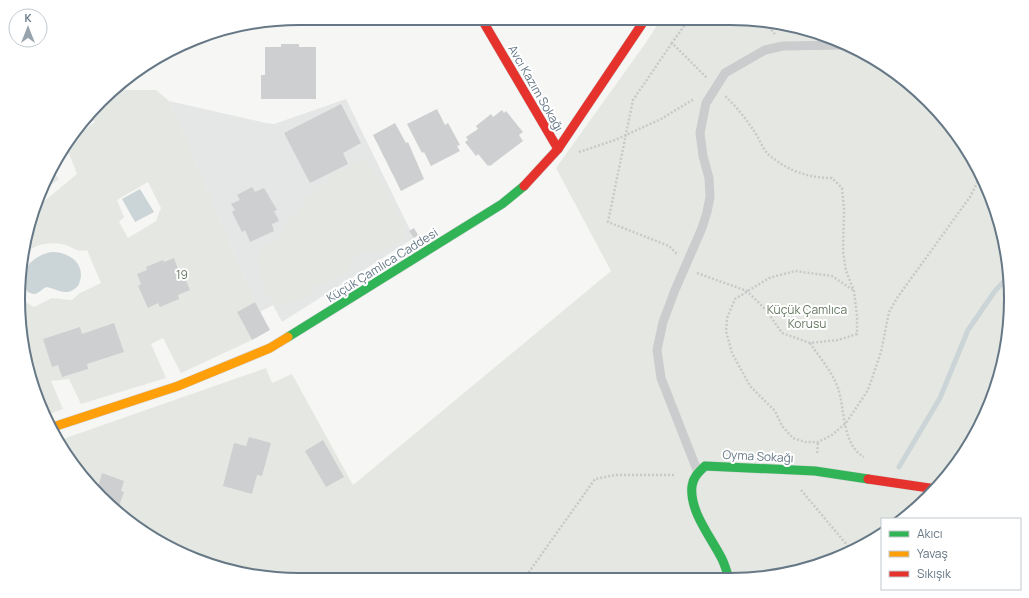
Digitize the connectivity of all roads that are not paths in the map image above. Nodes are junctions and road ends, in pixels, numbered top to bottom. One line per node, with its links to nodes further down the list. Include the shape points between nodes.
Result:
1 (485, 25): 4 (main road, Avcı Kazım Sokağı)
2 (641, 25): 4 (main road, Küçük Çamlıca Caddesi)
3 (833, 45): 6 (lane, via 783,46 765,50 725,73 706,103 700,133 710,197 702,228 663,322 657,350 661,378)
4 (558, 150): 5 (main road, Küçük Çamlıca Caddesi, via 518,192 502,204 270,348 178,386)
5 (56, 426)
6 (695, 473): 7 (main road, Oyma Sokağı, via 705,466 815,471); 8 (main road, via 692,498)
7 (929, 488)
8 (727, 573)

